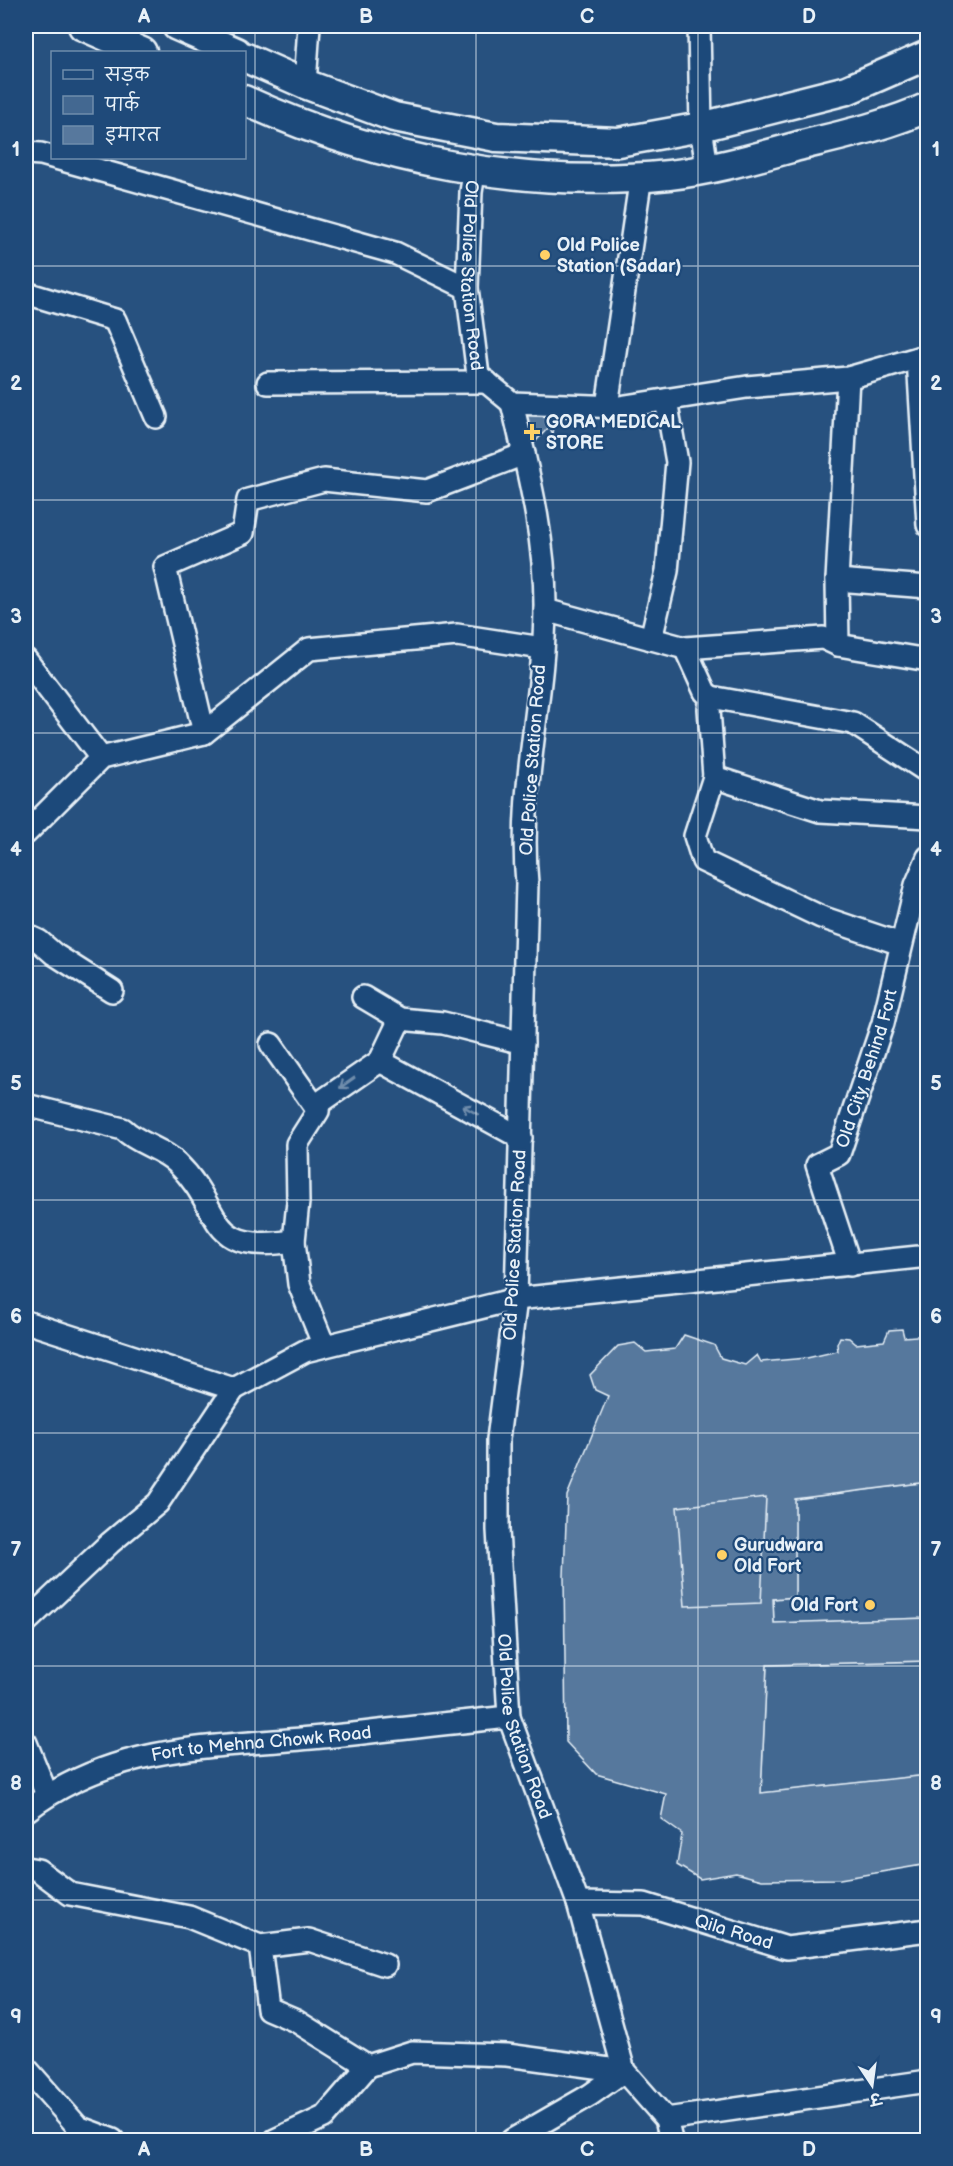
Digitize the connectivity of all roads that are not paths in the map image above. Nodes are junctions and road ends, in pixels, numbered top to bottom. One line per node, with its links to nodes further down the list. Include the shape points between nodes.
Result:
1 (83, 26): 5 (main road)
2 (177, 26): 6 (main road)
3 (309, 26): 9 (street)
4 (699, 26): 12 (street)
5 (140, 51)
6 (234, 51)
7 (927, 56): 12 (main road, via 847,90)
8 (246, 58): 9 (main road)
9 (305, 84): 12 (main road, via 394,117 496,137 618,142)
10 (246, 101): 17 (main road, via 366,147)
11 (927, 107): 18 (main road, via 826,139)
12 (702, 127): 18 (street)
13 (26, 153): 14 (street); 15 (street)
14 (51, 157)
15 (26, 159)
16 (59, 159): 20 (street, via 395,253)
17 (475, 168): 19 (main road, via 594,178); 20 (street, Old Police Station Road)
18 (707, 168): 19 (main road)
19 (641, 176): 28 (street)
20 (467, 288): 24 (street, Old Police Station Road, via 478,375)
21 (26, 293): 29 (street, via 115,320)
22 (923, 356): 23 (street); 31 (street)
23 (848, 378): 26 (street, via 747,387); 32 (street)
24 (487, 382): 25 (street); 27 (street, Old Police Station Road)
25 (268, 383)
26 (666, 400): 28 (street); 35 (street, via 677,462 667,572)
27 (512, 404): 28 (street); 30 (street, Old Police Station Road)
28 (607, 406)
29 (156, 417)
30 (524, 454): 34 (street, Old Police Station Road, via 541,538); 42 (street, via 427,491 324,480 248,500 243,533 165,567)
31 (927, 525)
32 (837, 580): 33 (street); 36 (street)
33 (927, 587)
34 (545, 610): 35 (street); 37 (street, Old Police Station Road)
35 (651, 639): 38 (street)
36 (837, 645): 38 (street, via 823,638); 40 (street)
37 (542, 648): 42 (street, via 457,635 309,649); 54 (street, Old Police Station Road, via 523,842 527,883)
38 (685, 648): 41 (street)
39 (26, 660): 43 (street)
40 (927, 660)
41 (711, 697): 44 (street, via 853,723); 45 (street)
42 (204, 733): 43 (street)
43 (101, 758): 47 (street)
44 (927, 772)
45 (714, 777): 46 (street, via 820,811); 50 (street, via 695,836 703,861 821,917)
46 (927, 817)
47 (26, 833)
48 (927, 857): 50 (street, Old City, Behind Fort)
49 (26, 935): 51 (street)
50 (901, 944): 62 (street, Old City, Behind Fort, via 883,1023 839,1154 817,1165)
51 (112, 990)
52 (363, 997): 53 (street)
53 (400, 1019): 54 (street, via 443,1023); 56 (street)
54 (523, 1043): 59 (street, Old Police Station Road)
55 (271, 1044): 58 (street)
56 (380, 1061): 58 (street, one-way to 58); 59 (street, one-way to 56)
57 (26, 1104): 60 (street, via 123,1129 131,1138 176,1161 227,1235 263,1245)
58 (315, 1106): 60 (street, via 318,1111 297,1144)
59 (521, 1138): 63 (street, Old Police Station Road)
60 (294, 1241): 65 (street, via 298,1284)
61 (927, 1256): 62 (street)
62 (850, 1265): 63 (street)
63 (516, 1299): 65 (street); 68 (street, Old Police Station Road, via 498,1439 498,1530)
64 (26, 1322): 66 (street)
65 (324, 1346): 66 (street, via 305,1351)
66 (234, 1389): 67 (street, via 158,1503)
67 (26, 1622)
68 (509, 1717): 70 (street, Fort to Mehna Chowk Road, via 202,1746 110,1765); 73 (street, Old Police Station Road)
69 (26, 1743): 70 (street)
70 (46, 1795): 71 (street, Fort to Mehna Chowk Road)
71 (26, 1811)
72 (26, 1868): 75 (street, via 38,1870 70,1894 189,1917)
73 (578, 1903): 74 (street, Qila Road, via 644,1904 787,1948); 79 (street, Old Police Station Road)
74 (927, 1930)
75 (260, 1946): 76 (street, via 309,1940); 77 (street, via 268,2009 296,2021)
76 (385, 1965)
77 (368, 2066): 79 (street, via 412,2052 507,2055); 83 (street, via 324,2117)
78 (26, 2068): 82 (street, via 78,2127)
79 (624, 2072): 81 (street); 84 (street)
80 (927, 2081): 81 (street)
81 (666, 2119): 85 (street)
82 (113, 2140)
83 (275, 2140)
84 (512, 2140)
85 (671, 2140)

